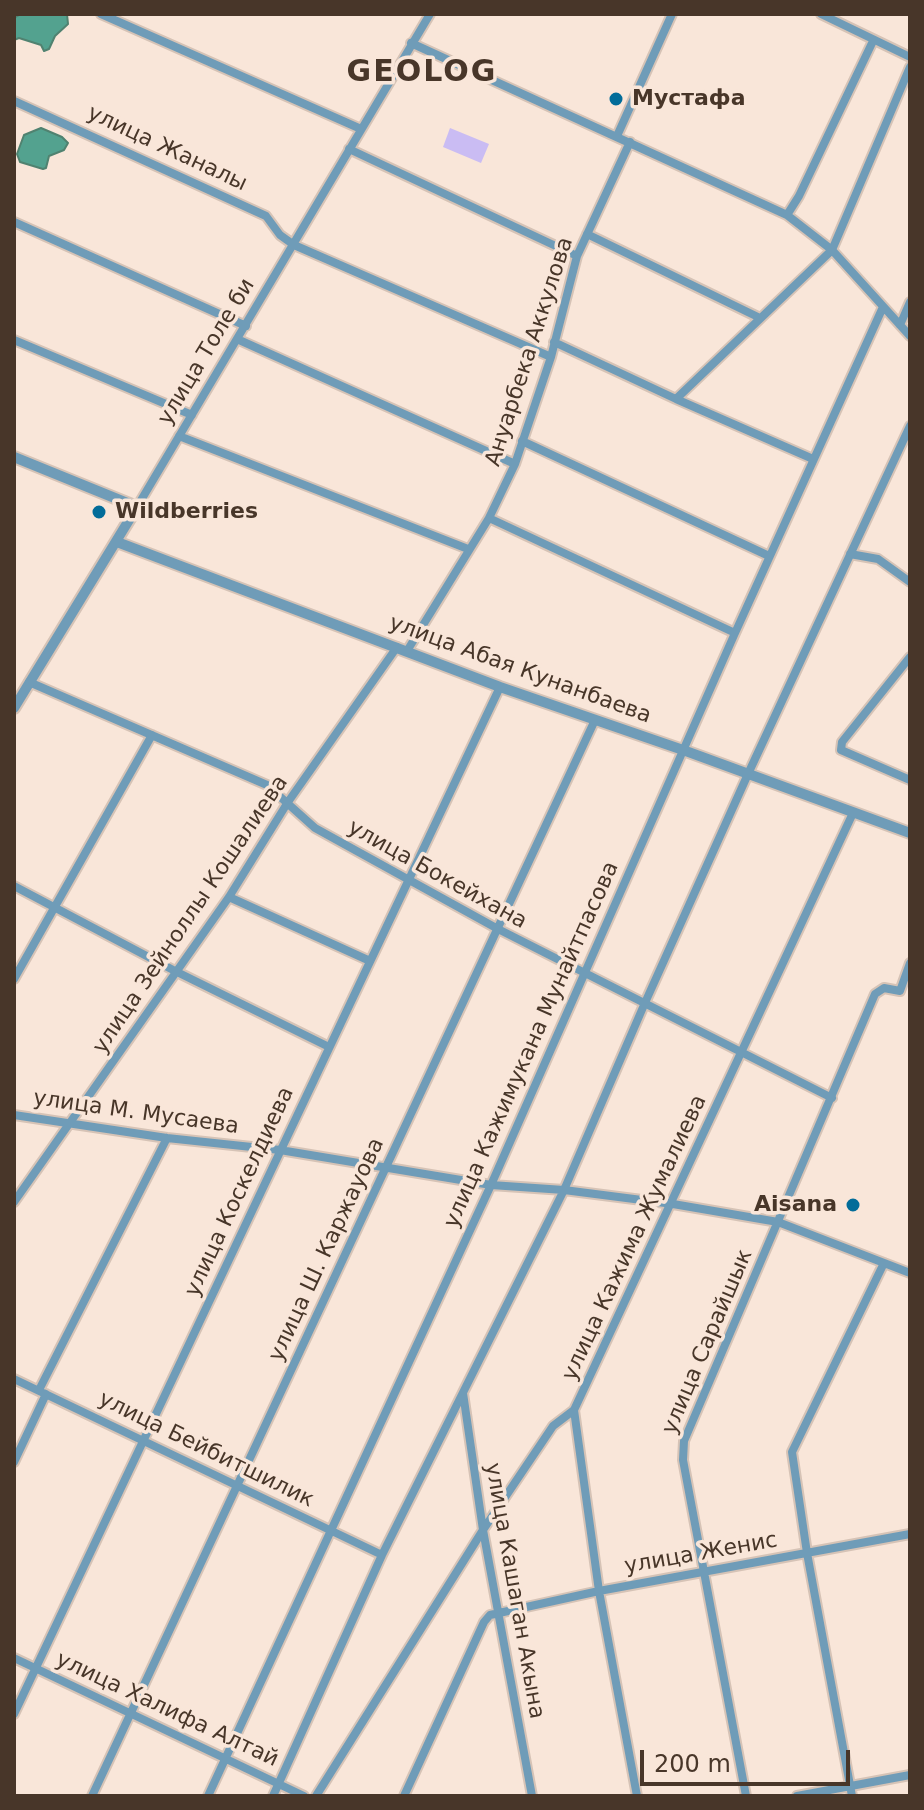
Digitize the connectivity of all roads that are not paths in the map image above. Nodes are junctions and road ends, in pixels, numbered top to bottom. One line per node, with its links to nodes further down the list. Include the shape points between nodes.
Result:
1 (101, 14): 12 (street)
2 (418, 14): 5 (street)
3 (672, 14): 13 (street)
4 (821, 14): 6 (street)
5 (429, 16): 7 (street, улица Толе би)
6 (873, 41): 8 (street); 16 (street)
7 (411, 43): 12 (street, улица Толе би); 13 (street)
8 (910, 57)
9 (910, 67): 10 (street)
10 (908, 79): 20 (street)
11 (14, 101): 19 (street, улица Жаналы, via 266,216)
12 (361, 129): 15 (street, улица Толе би)
13 (617, 136): 14 (street)
14 (630, 142): 16 (street); 18 (street, Ануарбека Аккулова)
15 (349, 149): 19 (street, улица Толе би); 21 (street)
16 (787, 215): 20 (street)
17 (14, 222): 26 (street)
18 (587, 234): 21 (street, Ануарбека Аккулова); 24 (street)
19 (294, 245): 26 (street, улица Толе би); 31 (street)
20 (832, 250): 23 (street); 24 (street)
21 (577, 256): 30 (street, Ануарбека Аккулова)
22 (910, 302): 25 (street)
23 (883, 307): 25 (street); 38 (street, улица Кажимукана Мунайтпасова)
24 (760, 318): 32 (street)
25 (900, 325): 27 (street)
26 (246, 326): 28 (street, улица Толе би)
27 (910, 336)
28 (237, 339): 33 (street, улица Толе би); 39 (street)
29 (14, 340): 33 (street)
30 (554, 342): 31 (street, Ануарбека Аккулова); 32 (street)
31 (551, 357): 36 (street, Ануарбека Аккулова)
32 (676, 399): 38 (street)
33 (192, 415): 35 (street, улица Толе би)
34 (910, 426): 44 (street)
35 (179, 436): 40 (street, улица Толе би); 43 (street)
36 (522, 441): 39 (street, Ануарбека Аккулова); 45 (street)
37 (14, 457): 40 (street)
38 (813, 459): 45 (street, улица Кажимукана Мунайтпасова)
39 (515, 464): 41 (street, Ануарбека Аккулова)
40 (137, 507): 42 (street, улица Толе би)
41 (489, 518): 43 (street, Ануарбека Аккулова); 47 (street)
42 (117, 542): 48 (street, улица Абая Кунанбаева); 50 (street, улица Толе би)
43 (468, 549): 48 (street, Ануарбека Аккулова)
44 (850, 554): 46 (street, via 878,559); 56 (street)
45 (769, 556): 47 (street, улица Кажимукана Мунайтпасова)
46 (910, 582)
47 (735, 633): 55 (street, улица Кажимукана Мунайтпасова)
48 (402, 649): 51 (street, улица Абая Кунанбаева); 58 (street, улица Зейноллы Кошалиева)
49 (910, 657): 57 (street, via 841,750)
50 (29, 682): 52 (street, улица Толе би); 54 (street, улица Бокейхана)
51 (500, 687): 53 (street, улица Абая Кунанбаева); 61 (street, улица Коскелдиева)
52 (14, 708)
53 (595, 720): 55 (street, улица Абая Кунанбаева); 65 (street, улица Ш. Каржауова)
54 (152, 735): 58 (street, улица Бокейхана, via 267,785); 64 (street)
55 (683, 750): 56 (street, улица Абая Кунанбаева); 69 (street, улица Кажимукана Мунайтпасова)
56 (748, 774): 59 (street, улица Абая Кунанбаева); 71 (street)
57 (910, 780)
58 (288, 802): 61 (street, улица Бокейхана, via 315,828); 63 (street, улица Зейноллы Кошалиева)
59 (853, 813): 60 (street, улица Абая Кунанбаева); 73 (street, улица Кажима Жумалиева)
60 (910, 833)
61 (409, 879): 65 (street, улица Бокейхана); 66 (street, улица Коскелдиева)
62 (14, 886): 64 (street)
63 (229, 897): 66 (street); 68 (street, улица Зейноллы Кошалиева)
64 (55, 907): 68 (street); 70 (street)
65 (498, 929): 69 (street, улица Бокейхана); 79 (street, улица Ш. Каржауова)
66 (370, 961): 72 (street, улица Коскелдиева)
67 (910, 963): 74 (street, улица Сарайшык, via 900,991 884,988 875,994)
68 (175, 971): 72 (street); 76 (street, улица Зейноллы Кошалиева)
69 (583, 973): 71 (street, улица Бокейхана); 80 (street, улица Кажимукана Мунайтпасова)
70 (14, 979)
71 (644, 1005): 73 (street, улица Бокейхана); 81 (street)
72 (329, 1047): 78 (street, улица Коскелдиева)
73 (741, 1053): 74 (street, улица Бокейхана); 83 (street, улица Кажима Жумалиева)
74 (832, 1098): 84 (street, улица Сарайшык)
75 (14, 1115): 76 (street, улица М. Мусаева)
76 (71, 1123): 77 (street, улица М. Мусаева); 82 (street, улица Зейноллы Кошалиева)
77 (167, 1138): 78 (street, улица М. Мусаева); 88 (street)
78 (280, 1150): 79 (street, улица М. Мусаева); 91 (street, улица Коскелдиева)
79 (386, 1168): 80 (street, улица М. Мусаева); 93 (street, улица Ш. Каржауова)
80 (491, 1185): 81 (street, улица М. Мусаева); 95 (street, улица Кажимукана Мунайтпасова)
81 (564, 1190): 83 (street, улица М. Мусаева); 89 (street)
82 (14, 1202)
83 (673, 1204): 84 (street, улица М. Мусаева); 90 (street, улица Кажима Жумалиева)
84 (778, 1222): 85 (street, улица М. Мусаева); 99 (street, улица Сарайшык, via 684,1441)
85 (884, 1263): 86 (street, улица М. Мусаева); 97 (street, via 792,1452)
86 (910, 1273)
87 (14, 1379): 88 (street, улица Бейбитшилик)
88 (42, 1392): 91 (street, улица Бейбитшилик); 92 (street)
89 (463, 1392): 94 (street, улица Кашаган Акына); 98 (street)
90 (574, 1410): 94 (street, via 553,1426); 100 (street, улица Кажима Жумалиева)
91 (142, 1440): 93 (street, улица Бейбитшилик); 103 (street, улица Коскелдиева)
92 (14, 1462)
93 (237, 1485): 95 (street, улица Бейбитшилик); 104 (street, улица Ш. Каржауова)
94 (483, 1530): 101 (street, улица Кашаган Акына); 114 (street)
95 (331, 1531): 98 (street, улица Бейбитшилик); 106 (street, улица Кажимукана Мунайтпасова)
96 (910, 1534): 97 (street, улица Женис)
97 (807, 1553): 99 (street, улица Женис); 109 (street)
98 (382, 1555): 108 (street)
99 (704, 1572): 100 (street, улица Женис); 118 (street, улица Сарайшык)
100 (599, 1591): 101 (street, улица Женис); 117 (street, улица Кажима Жумалиева)
101 (500, 1611): 115 (street, via 484,1622); 116 (street, улица Кашаган Акына)
102 (14, 1658): 103 (street, улица Халифа Алтай)
103 (34, 1667): 104 (street, улица Халифа Алтай); 105 (street, улица Коскелдиева)
104 (130, 1713): 106 (street, улица Халифа Алтай); 110 (street, улица Ш. Каржауова)
105 (14, 1714)
106 (225, 1758): 108 (street, улица Халифа Алтай); 111 (street, улица Кажимукана Мунайтпасова)
107 (910, 1775): 109 (street)
108 (279, 1783): 112 (street); 113 (street, улица Халифа Алтай)
109 (850, 1786): 119 (street); 120 (street)
110 (92, 1796)
111 (208, 1796)
112 (273, 1796)
113 (304, 1796)
114 (316, 1796)
115 (404, 1796)
116 (532, 1796)
117 (637, 1796)
118 (746, 1796)
119 (797, 1796)
120 (852, 1796)

